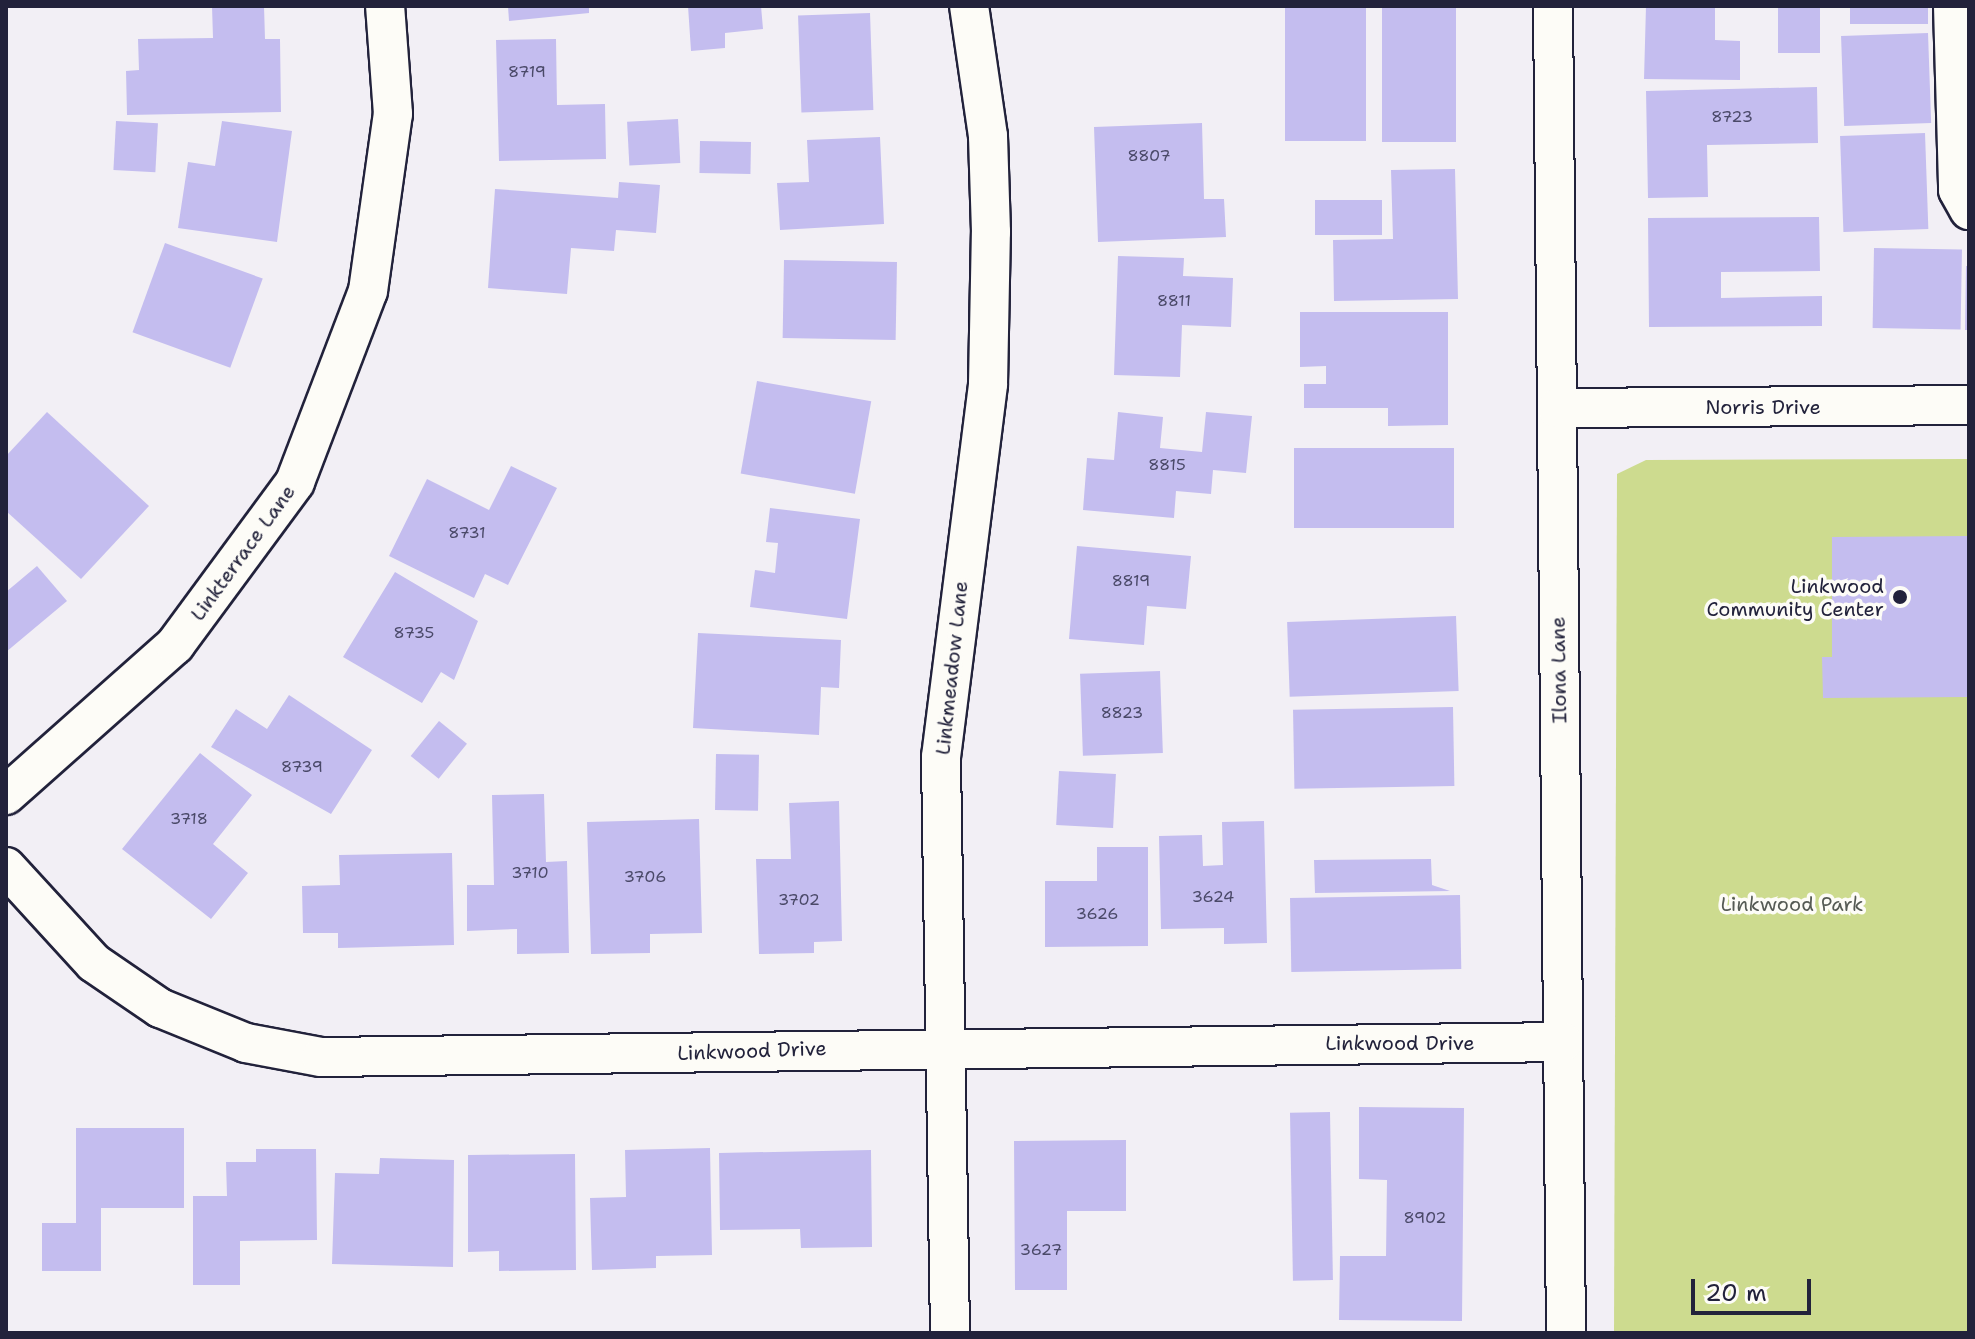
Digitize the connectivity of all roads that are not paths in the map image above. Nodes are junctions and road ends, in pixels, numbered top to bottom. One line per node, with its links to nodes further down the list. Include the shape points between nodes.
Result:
1 (385, 6): 8 (street, Linkterrace Lane, via 393,114 368,291 295,482 175,645)
2 (969, 6): 11 (street, Linkmeadow Lane, via 988,136 988,384 941,757)
3 (1553, 6): 7 (street, Ilona Lane)
4 (1953, 6): 5 (street, via 1958,190)
5 (1969, 210)
6 (1969, 405): 7 (street, Norris Drive)
7 (1557, 408): 10 (street, Ilona Lane)
8 (6, 795)
9 (6, 867): 11 (street, Linkwood Drive, via 94,963 160,1008 246,1043 389,1060)
10 (1563, 1042): 11 (street, Linkwood Drive); 13 (street, Ilona Lane)
11 (941, 1046): 12 (street, Linkmeadow Lane)
12 (950, 1333)
13 (1566, 1333)

